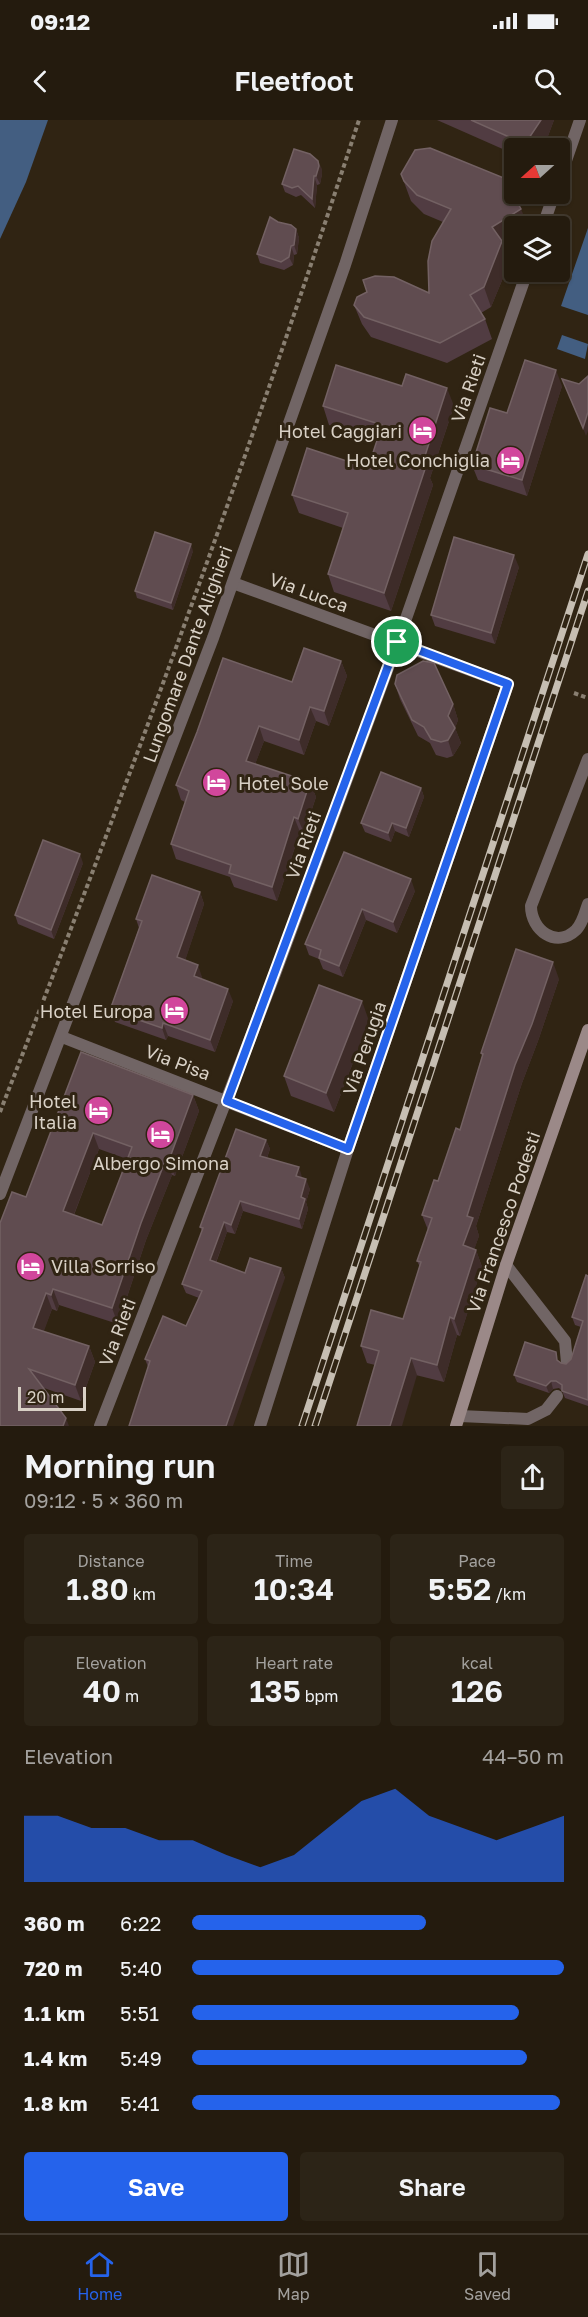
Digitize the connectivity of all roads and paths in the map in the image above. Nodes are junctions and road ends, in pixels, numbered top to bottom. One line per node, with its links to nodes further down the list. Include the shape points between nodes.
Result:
1 (359, 120): 16 (path, via 316,253 183,626 50,988)
2 (392, 120): 6 (street, Lungomare Dante Alighieri)
3 (580, 120): 4 (street)
4 (570, 149)
5 (523, 282): 7 (street, Via Rieti)
6 (233, 583): 7 (street, Via Lucca); 14 (street, Lungomare Dante Alighieri)
7 (397, 642): 8 (street, Via Lucca); 15 (street, Via Rieti)
8 (508, 684): 17 (street, Via Perugia)
9 (574, 693): 10 (path)
10 (588, 698)
11 (588, 759): 12 (street, via 531,906 533,921 549,936 567,936 580,925)
12 (588, 903)
13 (588, 1030): 19 (main road, Via Francesco Podesti)
14 (62, 1037): 15 (street, Via Pisa); 18 (street, Lungomare Dante Alighieri)
15 (227, 1101): 17 (street, Via Pisa); 23 (street, Via Rieti)
16 (0, 1112)
17 (348, 1149): 24 (street, Via Perugia)
18 (0, 1194)
19 (506, 1265): 20 (street, via 565,1341); 22 (main road, Via Francesco Podesti)
20 (567, 1363)
21 (557, 1396): 22 (street, via 546,1410 528,1419)
22 (458, 1421)
23 (100, 1426)
24 (260, 1426)

